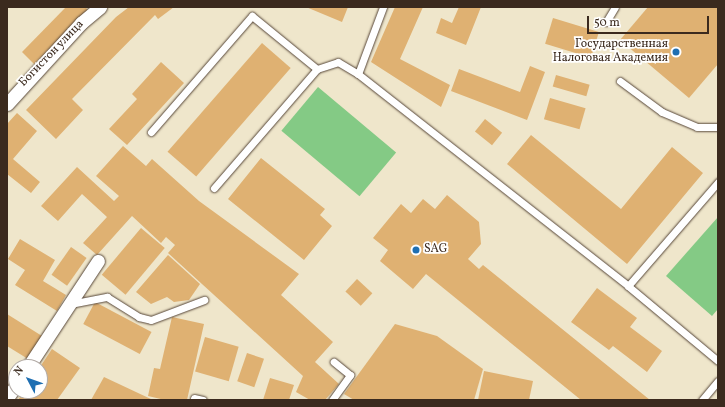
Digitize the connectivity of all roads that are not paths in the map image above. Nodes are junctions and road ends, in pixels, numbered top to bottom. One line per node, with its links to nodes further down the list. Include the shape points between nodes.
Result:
1 (100, 7): 8 (street, Богистон улица, via 81,23)
2 (383, 7): 6 (lane)
3 (615, 7): 4 (lane)
4 (606, 22)
5 (317, 69): 6 (lane, via 338,62); 10 (lane, via 252,16); 12 (lane)
6 (358, 74): 14 (lane)
7 (620, 81): 9 (lane, via 662,112 697,127)
8 (7, 104)
9 (718, 127)
10 (151, 132)
11 (718, 182): 14 (lane)
12 (214, 188)
13 (98, 261): 16 (street)
14 (628, 286): 18 (lane)
15 (204, 300): 16 (lane, via 151,320 139,318 107,297)
16 (70, 304): 17 (street)
17 (33, 359)
18 (718, 361)
19 (334, 362): 23 (lane, via 350,375)
20 (718, 381): 24 (lane)
21 (194, 398): 22 (lane)
22 (204, 400)
23 (332, 400)
24 (702, 400)

